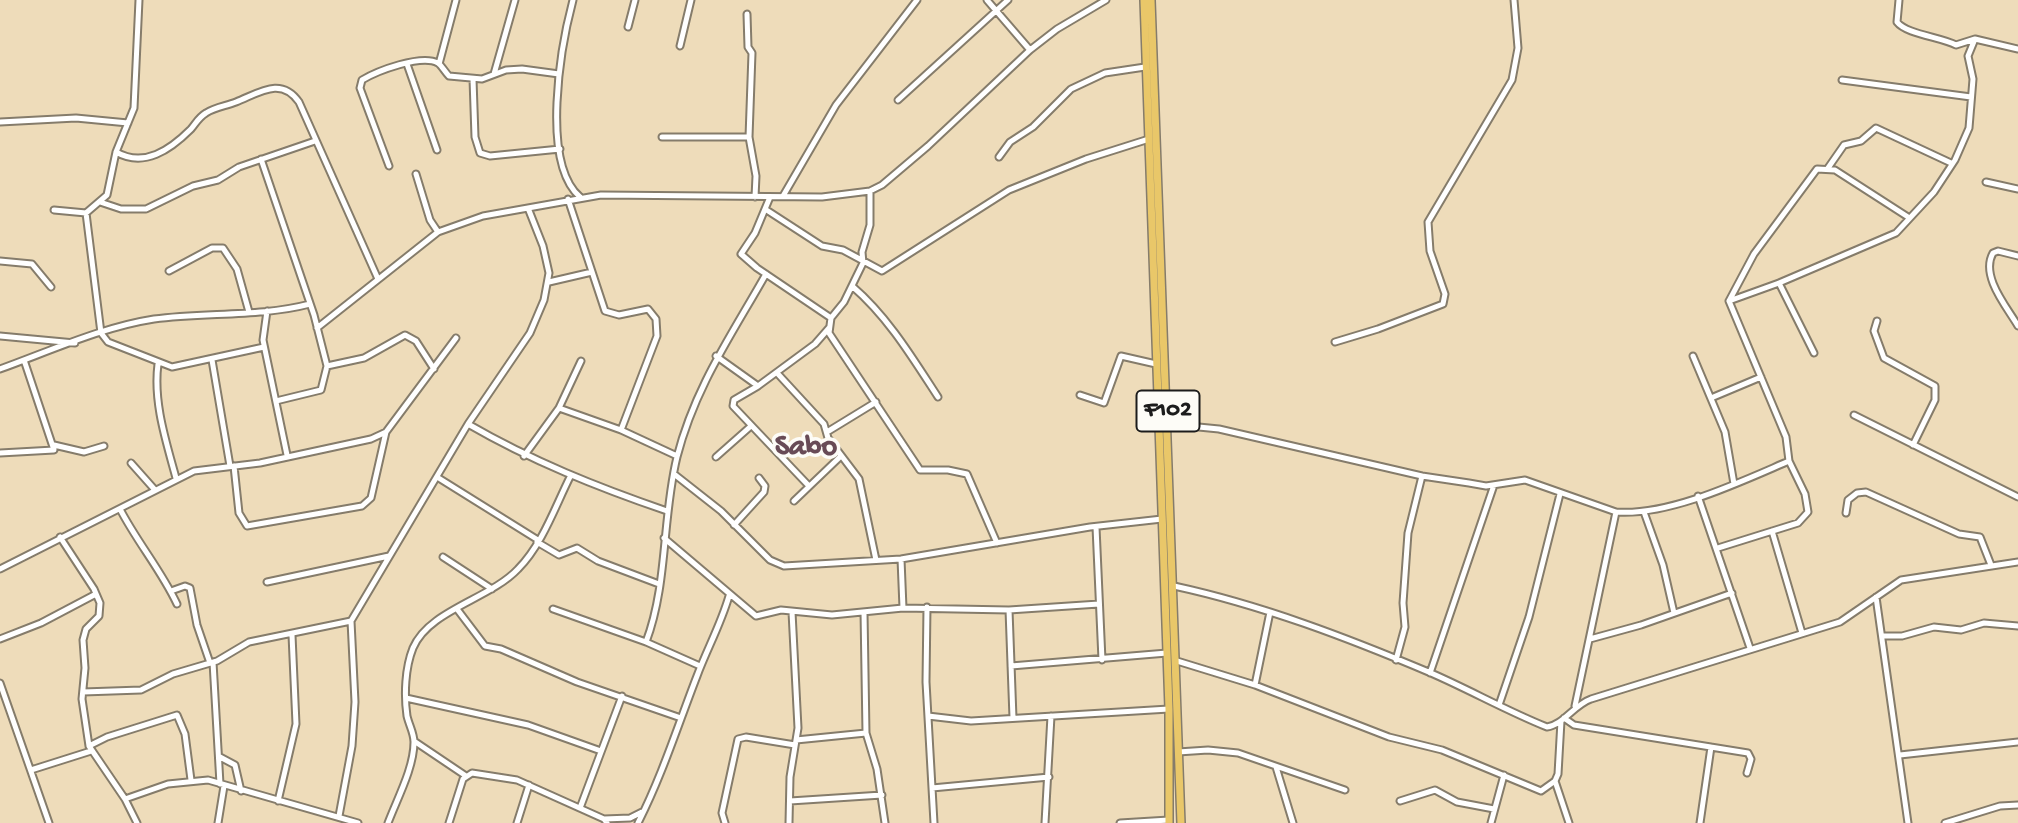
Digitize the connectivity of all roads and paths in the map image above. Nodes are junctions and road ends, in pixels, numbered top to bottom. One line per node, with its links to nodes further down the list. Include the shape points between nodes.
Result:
1 (139, 0): 32 (street, via 135,97)
2 (456, 0): 23 (street)
3 (515, 0): 25 (street)
4 (573, 0): 26 (street)
5 (635, 0): 17 (street)
6 (691, 0): 19 (street)
7 (987, 0): 15 (street)
8 (1008, 0): 15 (street)
9 (1106, 0): 21 (street)
10 (1144, 0): 24 (main road, F102)
11 (1151, 0): 109 (main road, F102)
12 (1514, 0): 85 (street, via 1518,48 1512,80 1428,222 1429,243 1445,295 1443,304)
13 (1899, 0): 18 (street, via 1897,22 1907,30 1956,45)
14 (914, 1): 49 (street, via 836,105)
15 (996, 11): 21 (street); 30 (street)
16 (747, 14): 34 (street, via 747,47 752,53)
17 (628, 27)
18 (1975, 39): 20 (street); 29 (street, via 1968,55)
19 (680, 46)
20 (2018, 48)
21 (1030, 50): 48 (street, via 912,161)
22 (407, 64): 23 (street); 38 (street); 43 (street, via 359,83)
23 (439, 64): 27 (street, via 449,76)
24 (1145, 67): 35 (main road, F102); 40 (street, via 1105,73 1071,89)
25 (494, 74): 26 (street, via 522,69); 27 (street)
26 (559, 74): 37 (street)
27 (473, 79): 37 (street, via 480,153)
28 (1842, 80): 29 (street)
29 (1972, 97): 42 (street, via 1969,128)
30 (898, 100)
31 (0, 122): 32 (street, via 76,118)
32 (128, 122): 39 (street)
33 (662, 137): 34 (street)
34 (749, 137): 51 (street)
35 (1149, 139): 63 (street, via 1009,190 882,271); 94 (main road, F102)
36 (315, 141): 39 (street, via 293,94 275,87 206,112 184,135 152,157 131,160); 41 (street); 67 (street)
37 (560, 149): 50 (street, via 569,182)
38 (437, 150)
39 (116, 152): 54 (street, via 107,195)
40 (999, 157)
41 (261, 159): 54 (street, via 146,209 121,209); 73 (street)
42 (1951, 163): 44 (street, via 1876,128 1861,141 1844,145); 59 (street, via 1934,192)
43 (388, 166)
44 (1828, 168): 59 (street); 72 (street, via 1817,169 1779,218)
45 (416, 174): 60 (street)
46 (1986, 182): 47 (street)
47 (2018, 189)
48 (870, 191): 49 (street); 63 (street)
49 (783, 196): 52 (street)
50 (580, 197): 51 (street); 53 (street)
51 (755, 197): 52 (street)
52 (769, 197): 57 (street)
53 (568, 199): 55 (street); 65 (street)
54 (100, 202): 58 (street)
55 (528, 208): 60 (street, via 483,216); 68 (street, via 543,246)
56 (54, 209): 58 (street)
57 (765, 209): 63 (street, via 822,246 843,250); 66 (street, via 741,254)
58 (86, 212): 81 (street)
59 (1908, 217): 69 (street, via 1896,233)
60 (438, 232): 67 (street)
61 (2018, 256): 78 (street, via 1993,253 1989,269)
62 (0, 261): 71 (street, via 32,264)
63 (863, 263): 70 (street)
64 (169, 271): 75 (street, via 212,248 223,248 237,269)
65 (592, 272): 68 (street); 111 (street, via 605,311 619,315 648,309 656,319 657,336)
66 (766, 274): 76 (street); 88 (street)
67 (378, 279): 79 (street)
68 (549, 282): 108 (street, via 530,334)
69 (1779, 283): 72 (street); 87 (street)
70 (852, 286): 76 (street); 102 (street, via 897,335)
71 (51, 287)
72 (1729, 301): 99 (street)
73 (310, 304): 74 (street); 79 (street)
74 (267, 311): 75 (street); 86 (street)
75 (249, 312): 81 (street, via 151,320)
76 (831, 318): 80 (street)
77 (1877, 321): 115 (street, via 1874,331 1884,358 1935,386 1935,400)
78 (2018, 326)
79 (317, 328): 95 (street)
80 (829, 328): 98 (street); 105 (street)
81 (102, 333): 84 (street); 93 (street, via 115,346)
82 (0, 336): 84 (street)
83 (456, 338): 97 (street)
84 (75, 342): 90 (street)
85 (1335, 342)
86 (264, 347): 91 (street); 104 (street)
87 (1814, 353)
88 (716, 356): 100 (street); 120 (street)
89 (1693, 356): 103 (street)
90 (24, 360): 96 (street); 114 (street)
91 (212, 360): 93 (street, via 182,368); 125 (street)
92 (581, 360): 106 (street)
93 (158, 364): 130 (street, via 159,409)
94 (1156, 364): 101 (street, via 1121,356 1104,403); 145 (main road, F102)
95 (327, 366): 97 (street, via 364,358 405,335 416,341); 104 (street, via 321,390)
96 (0, 369)
97 (434, 369): 112 (street)
98 (778, 374): 100 (street); 113 (street)
99 (1761, 377): 103 (street); 123 (street, via 1786,437)
100 (758, 386): 110 (street, via 733,403)
101 (1080, 395)
102 (938, 397)
103 (1711, 398): 132 (street, via 1725,432)
104 (276, 401): 118 (street)
105 (876, 402): 113 (street); 152 (street, via 920,470 967,474)
106 (559, 408): 111 (street); 119 (street)
107 (1854, 415): 115 (street)
108 (468, 424): 119 (street); 128 (street)
109 (1168, 424): 127 (street, via 1219,429); 163 (main road, F102)
110 (751, 426): 122 (street); 134 (street)
111 (621, 430): 120 (street)
112 (386, 432): 118 (street); 125 (street, via 371,498 362,506 247,526 239,513)
113 (827, 432): 121 (street)
114 (54, 444): 116 (street, via 84,452); 117 (street, via 54,450 48,452)
115 (1913, 445): 138 (street)
116 (104, 446)
117 (0, 453)
118 (287, 455): 125 (street)
119 (524, 456): 129 (street)
120 (677, 456): 126 (street)
121 (841, 456): 134 (street); 157 (street, via 862,486)
122 (716, 457)
123 (1789, 461): 132 (street); 148 (street, via 1808,512 1798,523)
124 (131, 463): 135 (street)
125 (232, 466): 130 (street)
126 (674, 474): 141 (street); 146 (street)
127 (1422, 476): 133 (street); 192 (street, via 1408,533 1405,627)
128 (437, 477): 151 (street); 154 (street)
129 (570, 477): 141 (street); 151 (street)
130 (176, 478): 135 (street)
131 (760, 478): 146 (street, via 764,492)
132 (1734, 484): 137 (street)
133 (1494, 485): 136 (street, via 1525,480); 197 (street)
134 (809, 486): 139 (street)
135 (155, 490): 140 (street)
136 (1560, 494): 142 (street); 203 (street, via 1529,617)
137 (1698, 496): 143 (street); 153 (street)
138 (2018, 497)
139 (794, 501)
140 (120, 509): 149 (street); 165 (street)
141 (667, 511): 150 (street)
142 (1616, 512): 143 (street); 187 (street)
143 (1644, 512): 180 (street)
144 (1846, 513): 159 (street, via 1848,500 1866,492 1959,534 1980,537)
145 (1162, 519): 147 (street); 190 (main road, F102)
146 (734, 524): 157 (street, via 770,560 784,566)
147 (1096, 527): 152 (street); 171 (street)
148 (1772, 531): 153 (street); 183 (street)
149 (60, 537): 160 (street); 167 (street)
150 (664, 538): 162 (street); 168 (street)
151 (537, 541): 162 (street, via 559,555 577,548); 164 (street, via 517,571)
152 (997, 543): 156 (street)
153 (1718, 548): 166 (street)
154 (389, 556): 161 (street); 181 (street)
155 (443, 557): 164 (street)
156 (901, 559): 157 (street); 173 (street)
157 (876, 560)
158 (2018, 562): 159 (street)
159 (1991, 565): 169 (street, via 1901,580)
160 (0, 569)
161 (267, 582)
162 (659, 584): 188 (street)
163 (1174, 586): 179 (street); 193 (main road, F102)
164 (492, 589): 174 (street)
165 (171, 591): 170 (street); 194 (street, via 190,588)
166 (1731, 593): 180 (street); 189 (street)
167 (96, 594): 186 (street); 200 (street, via 99,616 86,629 83,640)
168 (729, 596): 177 (street, via 756,616); 195 (street)
169 (1876, 597): 183 (street, via 1846,619); 185 (street)
170 (177, 604)
171 (1099, 604): 176 (street); 191 (street)
172 (927, 607): 173 (street); 176 (street); 206 (street)
173 (903, 608): 178 (street)
174 (457, 609): 201 (street, via 485,646); 202 (street, via 423,632 413,648)
175 (553, 609): 188 (street)
176 (1009, 610): 196 (street)
177 (792, 612): 178 (street); 214 (street)
178 (864, 612): 211 (street)
179 (1270, 612): 192 (street); 199 (street)
180 (1674, 613): 187 (street)
181 (351, 621): 184 (street); 243 (street, via 354,724)
182 (2018, 626): 185 (street, via 1984,623 1961,630 1934,627)
183 (1802, 633): 189 (street)
184 (292, 635): 194 (street, via 249,642); 238 (street, via 296,724)
185 (1882, 636): 219 (street)
186 (0, 639)
187 (1590, 639): 204 (street)
188 (646, 642): 195 (street)
189 (1750, 648): 204 (street)
190 (1167, 653): 191 (street); 205 (main road, F102)
191 (1102, 660): 196 (street)
192 (1396, 660): 197 (street)
193 (1177, 661): 199 (street); 218 (main road, F102)
194 (211, 663): 200 (street, via 173,674 142,690); 220 (street)
195 (701, 666): 208 (street)
196 (1011, 666): 209 (street)
197 (1430, 673): 203 (street)
198 (0, 683): 222 (street)
199 (1255, 685): 224 (street)
200 (83, 692): 216 (street)
201 (622, 696): 208 (street); 217 (street)
202 (406, 698): 212 (street); 217 (street, via 528,725)
203 (1499, 705): 210 (street, via 1547,727)
204 (1575, 706): 210 (street)
205 (1169, 709): 207 (street); 246 (main road, F102)
206 (928, 716): 209 (street, via 971,721); 231 (street)
207 (1051, 716): 209 (street); 226 (street)
208 (681, 718): 242 (street)
209 (1013, 718)
210 (1563, 718): 215 (street, via 1574,725); 228 (street)
211 (866, 733): 214 (street); 234 (street)
212 (414, 741): 225 (street); 250 (street)
213 (2018, 742): 219 (street)
214 (796, 743): 236 (street); 254 (street, via 738,738 722,813)
215 (1712, 747): 223 (street, via 1748,753); 264 (street)
216 (90, 748): 222 (street); 227 (street, via 107,737 177,715 185,734); 235 (street)
217 (601, 751): 240 (street)
218 (1178, 752): 221 (street, via 1225,750); 260 (main road, F102)
219 (1900, 755): 265 (street)
220 (220, 757): 229 (street); 233 (street, via 235,765)
221 (1276, 766): 232 (street); 261 (street)
222 (31, 770): 247 (street)
223 (1747, 773)
224 (1504, 775): 228 (street, via 1541,791); 241 (street)
225 (466, 776): 230 (street, via 486,774); 251 (street)
226 (1049, 777): 231 (street); 258 (street)
227 (191, 780): 229 (street); 235 (street)
228 (1555, 781): 263 (street)
229 (222, 785): 233 (street); 248 (street)
230 (528, 785): 240 (street); 252 (street)
231 (932, 788): 257 (street)
232 (1345, 790)
233 (241, 791): 238 (street)
234 (882, 795): 236 (street); 256 (street)
235 (125, 799): 245 (street)
236 (790, 801): 255 (street)
237 (1400, 801): 241 (street, via 1435,790 1457,802)
238 (278, 802): 243 (street)
239 (2018, 805): 266 (street)
240 (580, 808): 244 (street)
241 (1494, 809): 262 (street)
242 (645, 811): 244 (street); 253 (street)
243 (339, 816): 249 (street)
244 (606, 821)
245 (134, 822)
246 (1169, 822): 259 (street)
247 (49, 823)
248 (218, 823)
249 (358, 823)
250 (388, 823)
251 (449, 823)
252 (517, 823)
253 (638, 823)
254 (724, 823)
255 (789, 823)
256 (885, 823)
257 (934, 823)
258 (1045, 823)
259 (1120, 823)
260 (1181, 823)
261 (1293, 823)
262 (1491, 823)
263 (1569, 823)
264 (1700, 823)
265 (1908, 823)
266 (1945, 823)

